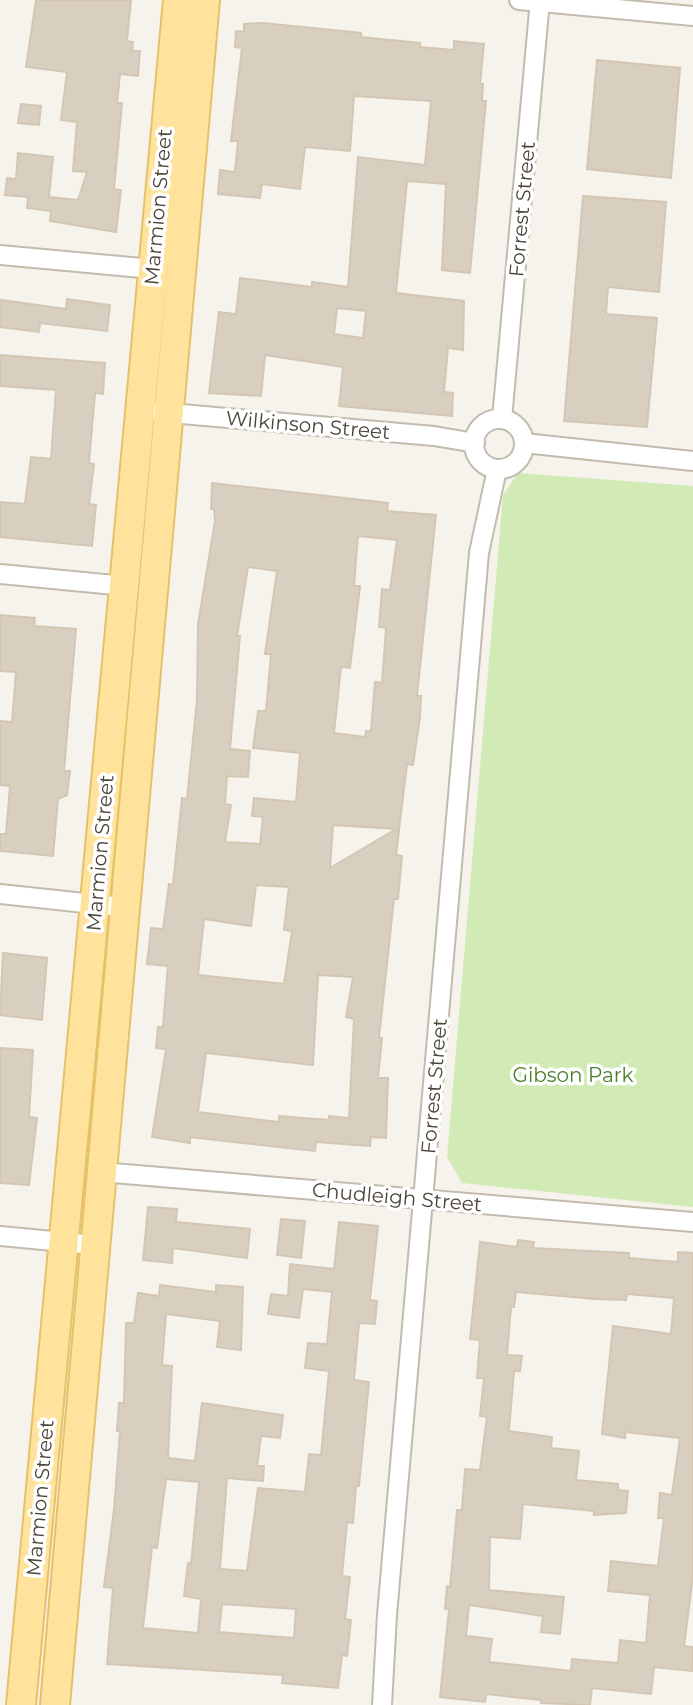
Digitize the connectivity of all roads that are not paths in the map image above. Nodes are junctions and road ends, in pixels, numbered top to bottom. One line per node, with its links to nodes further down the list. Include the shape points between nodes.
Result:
1 (178, 0): 7 (main road, Marmion Street)
2 (205, 0): 8 (main road, Marmion Street)
3 (519, 0): 4 (street)
4 (540, 1): 5 (street); 9 (street, Forrest Street)
5 (693, 16)
6 (0, 255): 7 (street)
7 (153, 269): 8 (main road, Marmion Street)
8 (154, 412): 10 (street, Wilkinson Street); 15 (main road, Marmion Street); 17 (main road, Marmion Street)
9 (502, 419): 10 (street, via 486,422); 11 (street, via 517,426)
10 (475, 443): 13 (street, via 478,457)
11 (524, 443): 12 (street); 13 (street, via 517,461)
12 (693, 461)
13 (497, 469): 19 (street, Forrest Street, via 479,553)
14 (0, 574): 15 (street)
15 (125, 586): 17 (main road, Marmion Street)
16 (0, 894): 17 (street)
17 (109, 905): 18 (main road, Marmion Street); 22 (main road, Marmion Street)
18 (101, 1172): 19 (street, Chudleigh Street); 23 (main road, Marmion Street)
19 (424, 1199): 20 (street, Chudleigh Street); 26 (street, Forrest Street)
20 (693, 1222)
21 (0, 1236): 22 (street)
22 (63, 1242): 23 (street); 24 (main road, Marmion Street)
23 (95, 1245): 25 (main road, Marmion Street)
24 (21, 1705)
25 (55, 1705)
26 (382, 1705)

